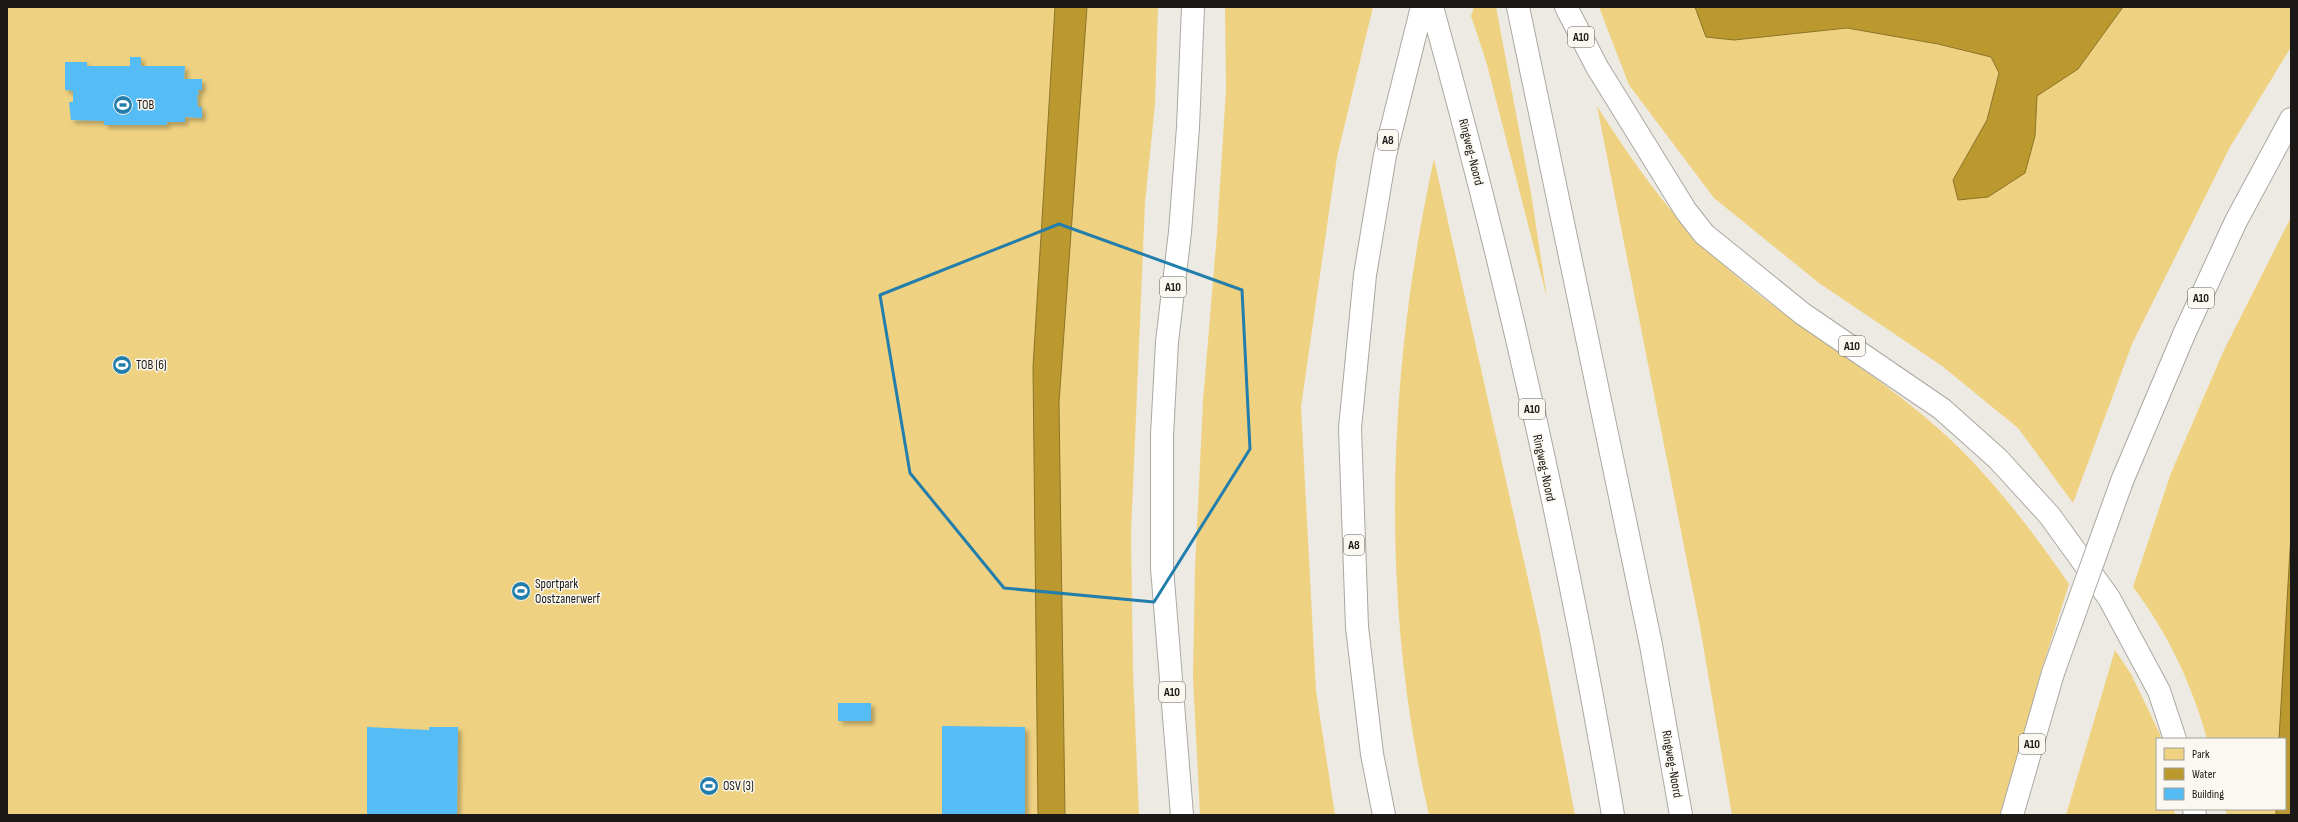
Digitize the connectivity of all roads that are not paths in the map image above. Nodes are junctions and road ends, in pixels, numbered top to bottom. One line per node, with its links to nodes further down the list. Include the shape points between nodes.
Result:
1 (1193, 7): 8 (highway, A10, via 1188,127 1180,232 1167,342 1162,435 1162,568)
2 (1422, 7): 9 (highway, A8, via 1385,155 1365,275 1350,428 1356,611 1372,754)
3 (1432, 7): 10 (highway, Ringweg-Noord / A10, via 1509,304 1564,561)
4 (1518, 7): 11 (highway, Ringweg-Noord, via 1651,645)
5 (1566, 7): 7 (highway, A10, via 1596,67 1686,211 1704,234 1803,314 1942,409 1998,459 2050,516 2109,598 2159,691)
6 (2291, 119): 12 (highway, A10, bridge, via 2233,228 2184,332 2122,481 2053,673)
7 (2175, 738)
8 (1182, 815)
9 (1384, 815)
10 (1613, 815)
11 (1681, 815)
12 (2012, 815)

